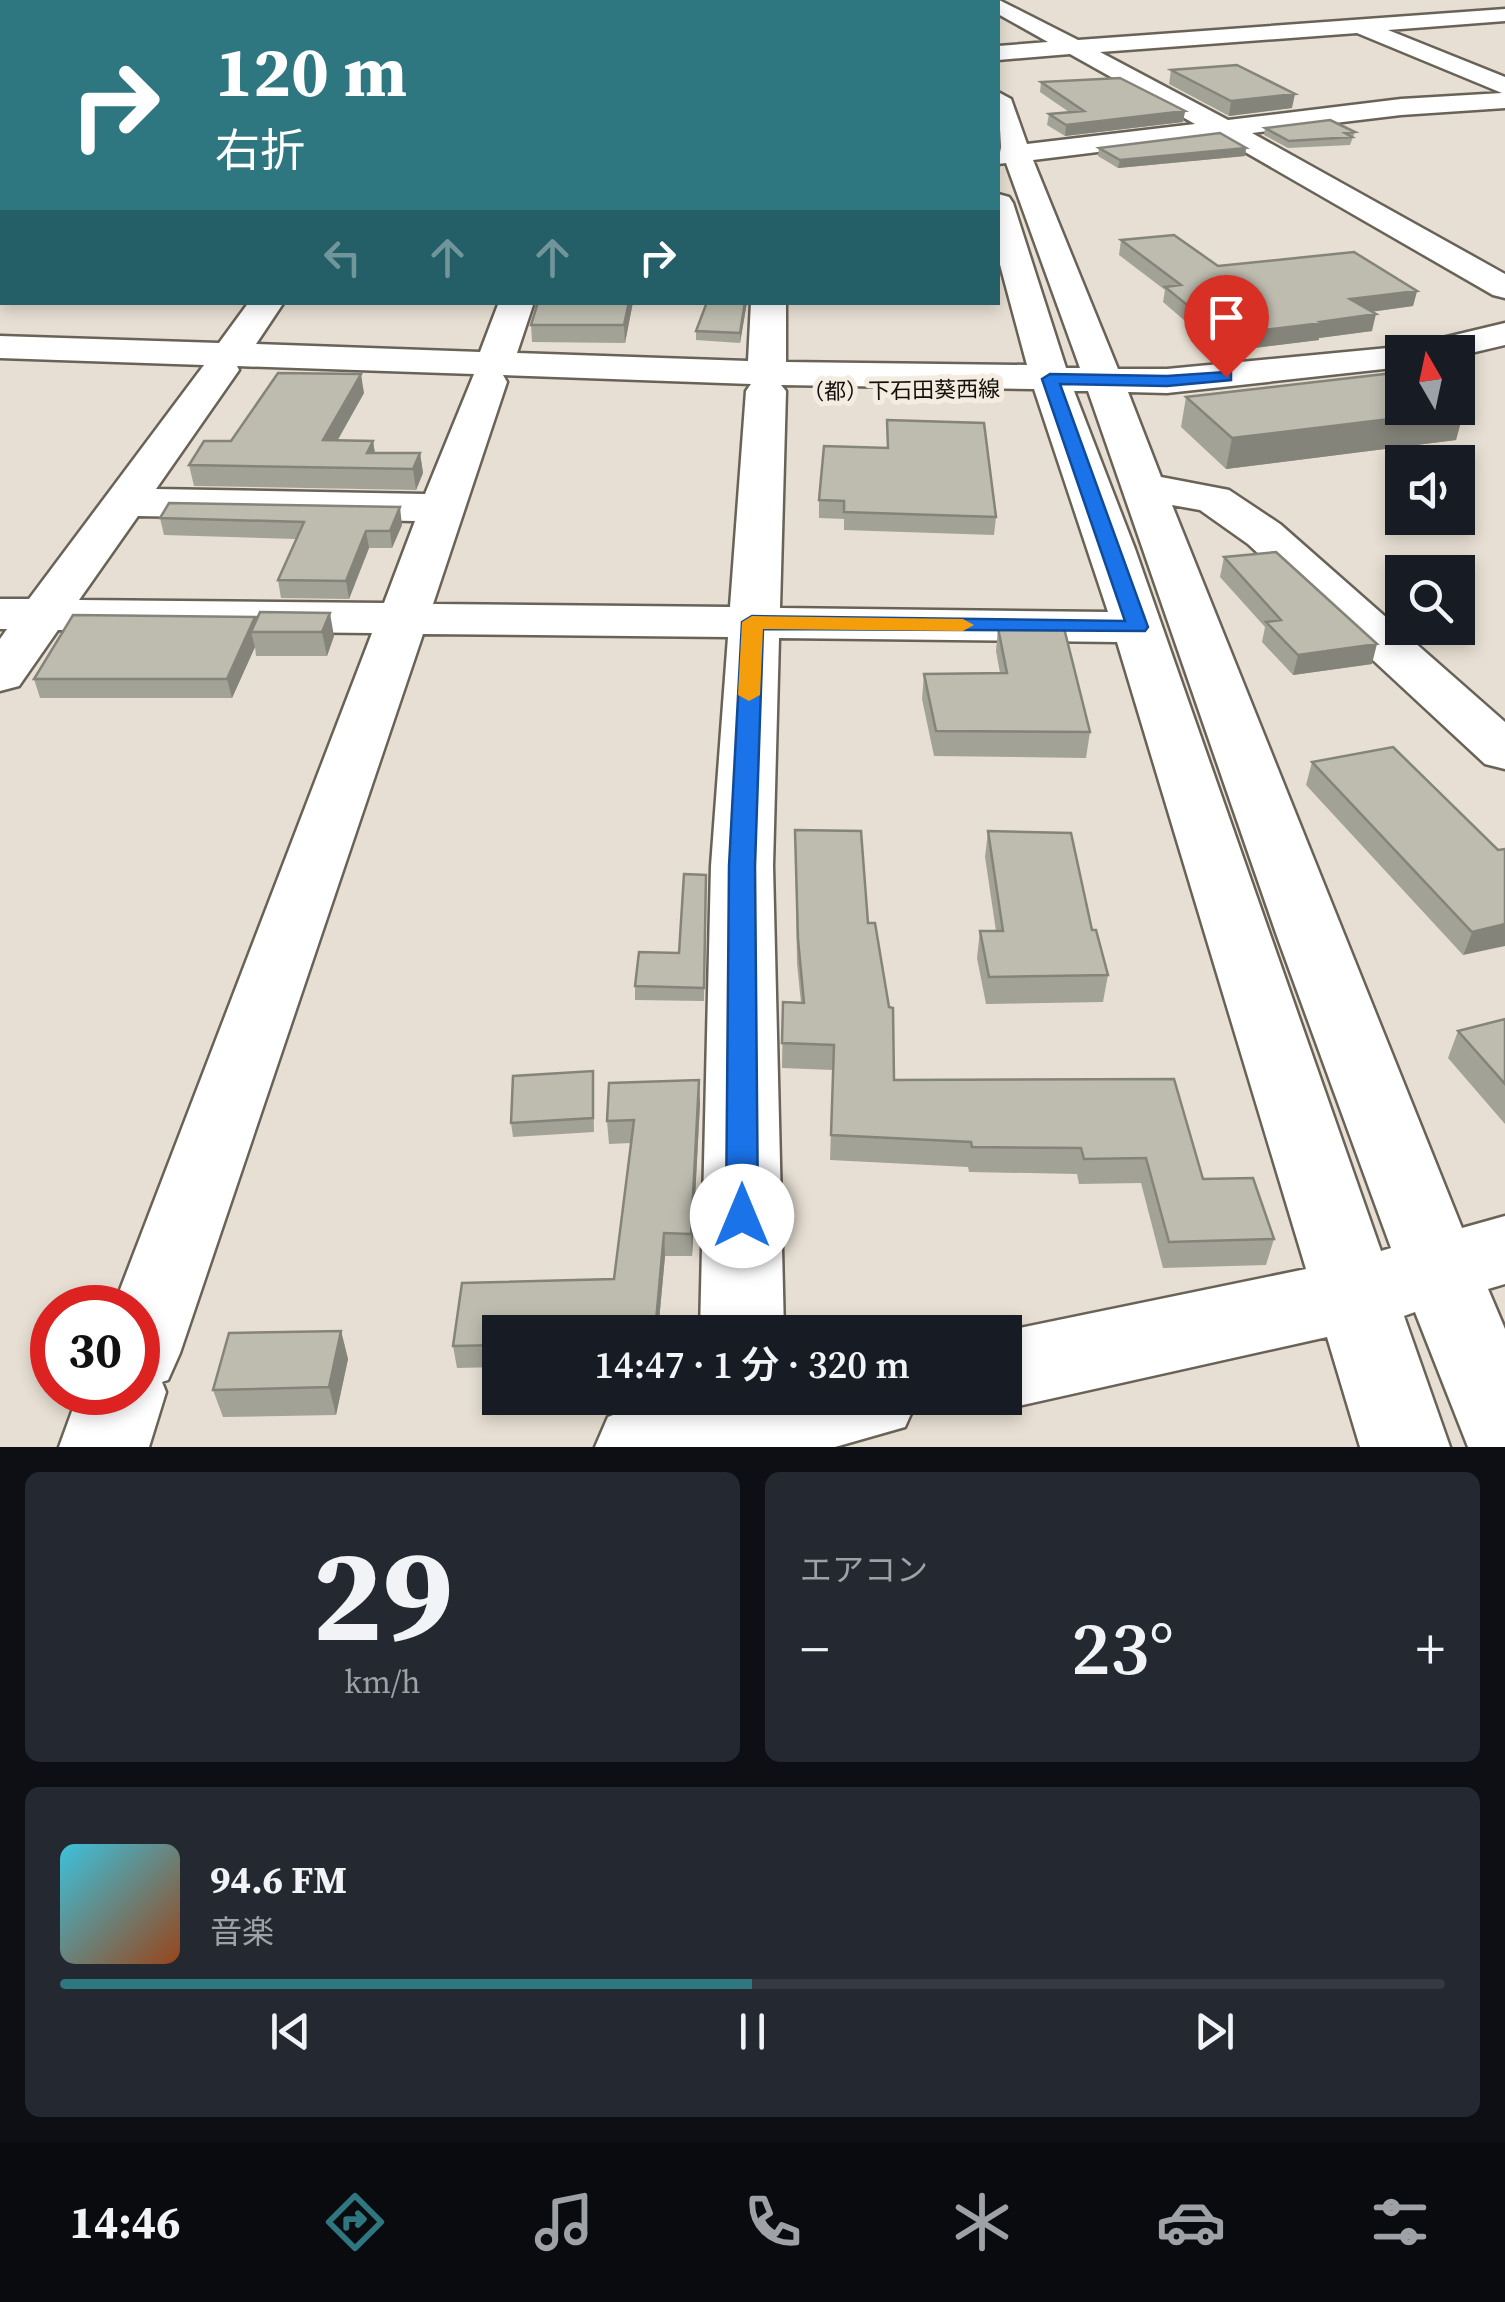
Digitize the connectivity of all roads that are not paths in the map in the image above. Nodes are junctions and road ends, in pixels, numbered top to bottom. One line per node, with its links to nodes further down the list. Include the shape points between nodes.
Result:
1 (1308, 6): 4 (street)
2 (1000, 7): 5 (street)
3 (1505, 15): 4 (street)
4 (1353, 25): 5 (street); 7 (street)
5 (1071, 46): 6 (street); 10 (street)
6 (1000, 53)
7 (1505, 86)
8 (1505, 100): 10 (street)
9 (1000, 123): 11 (street)
10 (1221, 128): 11 (street); 12 (street)
11 (1004, 171): 23 (street)
12 (1505, 288)
13 (265, 305): 20 (street)
14 (516, 305): 22 (street)
15 (769, 305): 24 (street)
16 (1505, 334): 17 (street)
17 (1475, 341)
18 (0, 347): 20 (street, （都）下石田葵西線)
19 (1385, 358): 23 (street, （都）下石田葵西線, via 1167,381)
20 (225, 363): 21 (street, （都）下石田葵西線); 22 (street, （都）下石田葵西線); 26 (street)
21 (0, 364)
22 (491, 373): 24 (street, （都）下石田葵西線); 27 (street)
23 (1076, 379): 24 (street, （都）下石田葵西線, via 1026,388); 25 (street); 31 (street)
24 (766, 382): 30 (street)
25 (1143, 486): 33 (street, via 1213,500 1264,534); 34 (street, via 1252,790)
26 (123, 502): 27 (street); 28 (street)
27 (445, 508): 29 (street)
28 (22, 614): 29 (street); 32 (street)
29 (402, 616): 30 (street); 35 (street)
30 (752, 622): 31 (street); 37 (street, via 742,866)
31 (1138, 627): 36 (street)
32 (0, 676)
33 (1505, 752)
34 (1471, 1259): 36 (street); 42 (street)
35 (160, 1292)
36 (1354, 1295): 38 (street); 45 (street)
37 (742, 1315)
38 (1022, 1366)
39 (116, 1415): 43 (street)
40 (784, 1415): 41 (street)
41 (742, 1423): 44 (street)
42 (1505, 1431)
43 (104, 1447)
44 (640, 1447)
45 (1405, 1447)

